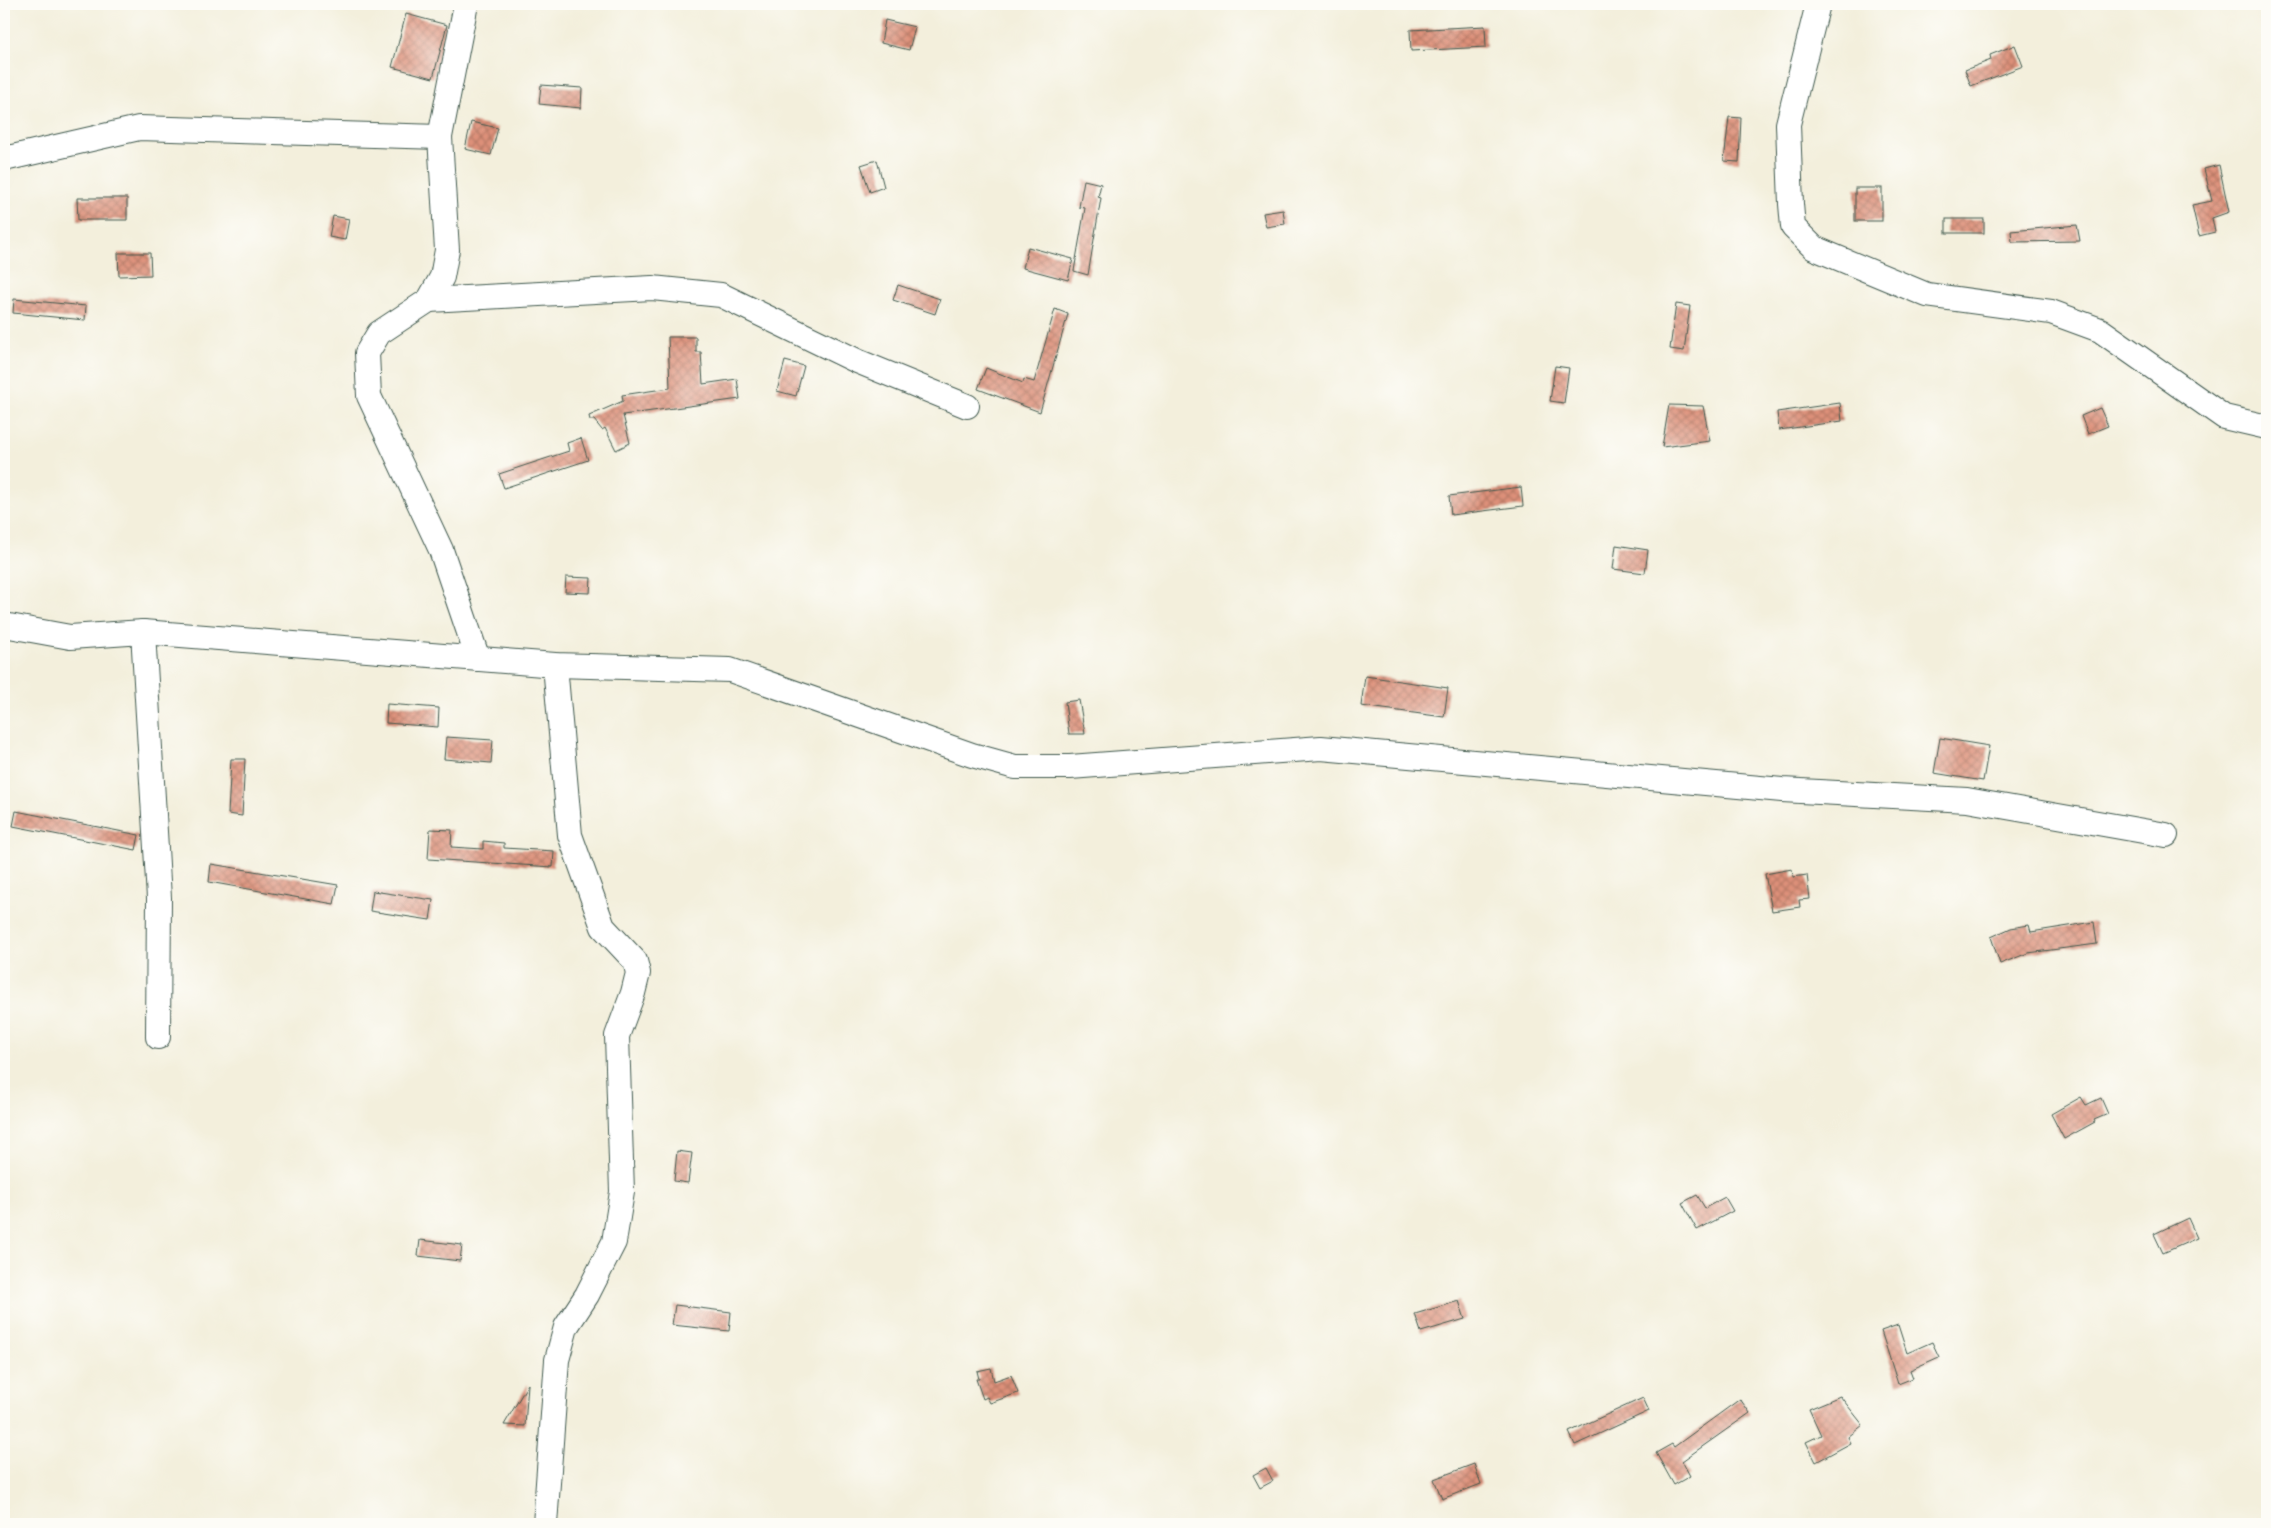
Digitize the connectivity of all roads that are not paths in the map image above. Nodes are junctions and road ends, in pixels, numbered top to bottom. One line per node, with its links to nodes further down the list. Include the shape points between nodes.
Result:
1 (466, 4): 3 (street)
2 (1818, 4): 7 (street, via 1788,124 1790,204 1794,227 1814,248 1927,295 2051,312 2100,330 2224,417)
3 (440, 138): 4 (street, via 139,128); 5 (street, via 447,250 442,277)
4 (4, 159)
5 (429, 300): 6 (street, via 652,288 721,295 857,361); 10 (street, via 379,334 367,354 369,396 441,550)
6 (967, 406)
7 (2267, 427)
8 (4, 626): 9 (street, via 70,637)
9 (143, 632): 10 (street); 13 (street, via 159,898)
10 (478, 659): 11 (street)
11 (555, 665): 12 (street, via 730,670 1015,767 1070,767 1321,748 1782,790 1967,800); 14 (street, via 570,835 602,927 635,961 638,973 617,1036 622,1192 614,1242 566,1327 557,1360)
12 (2166, 835)
13 (158, 1037)
14 (546, 1524)

